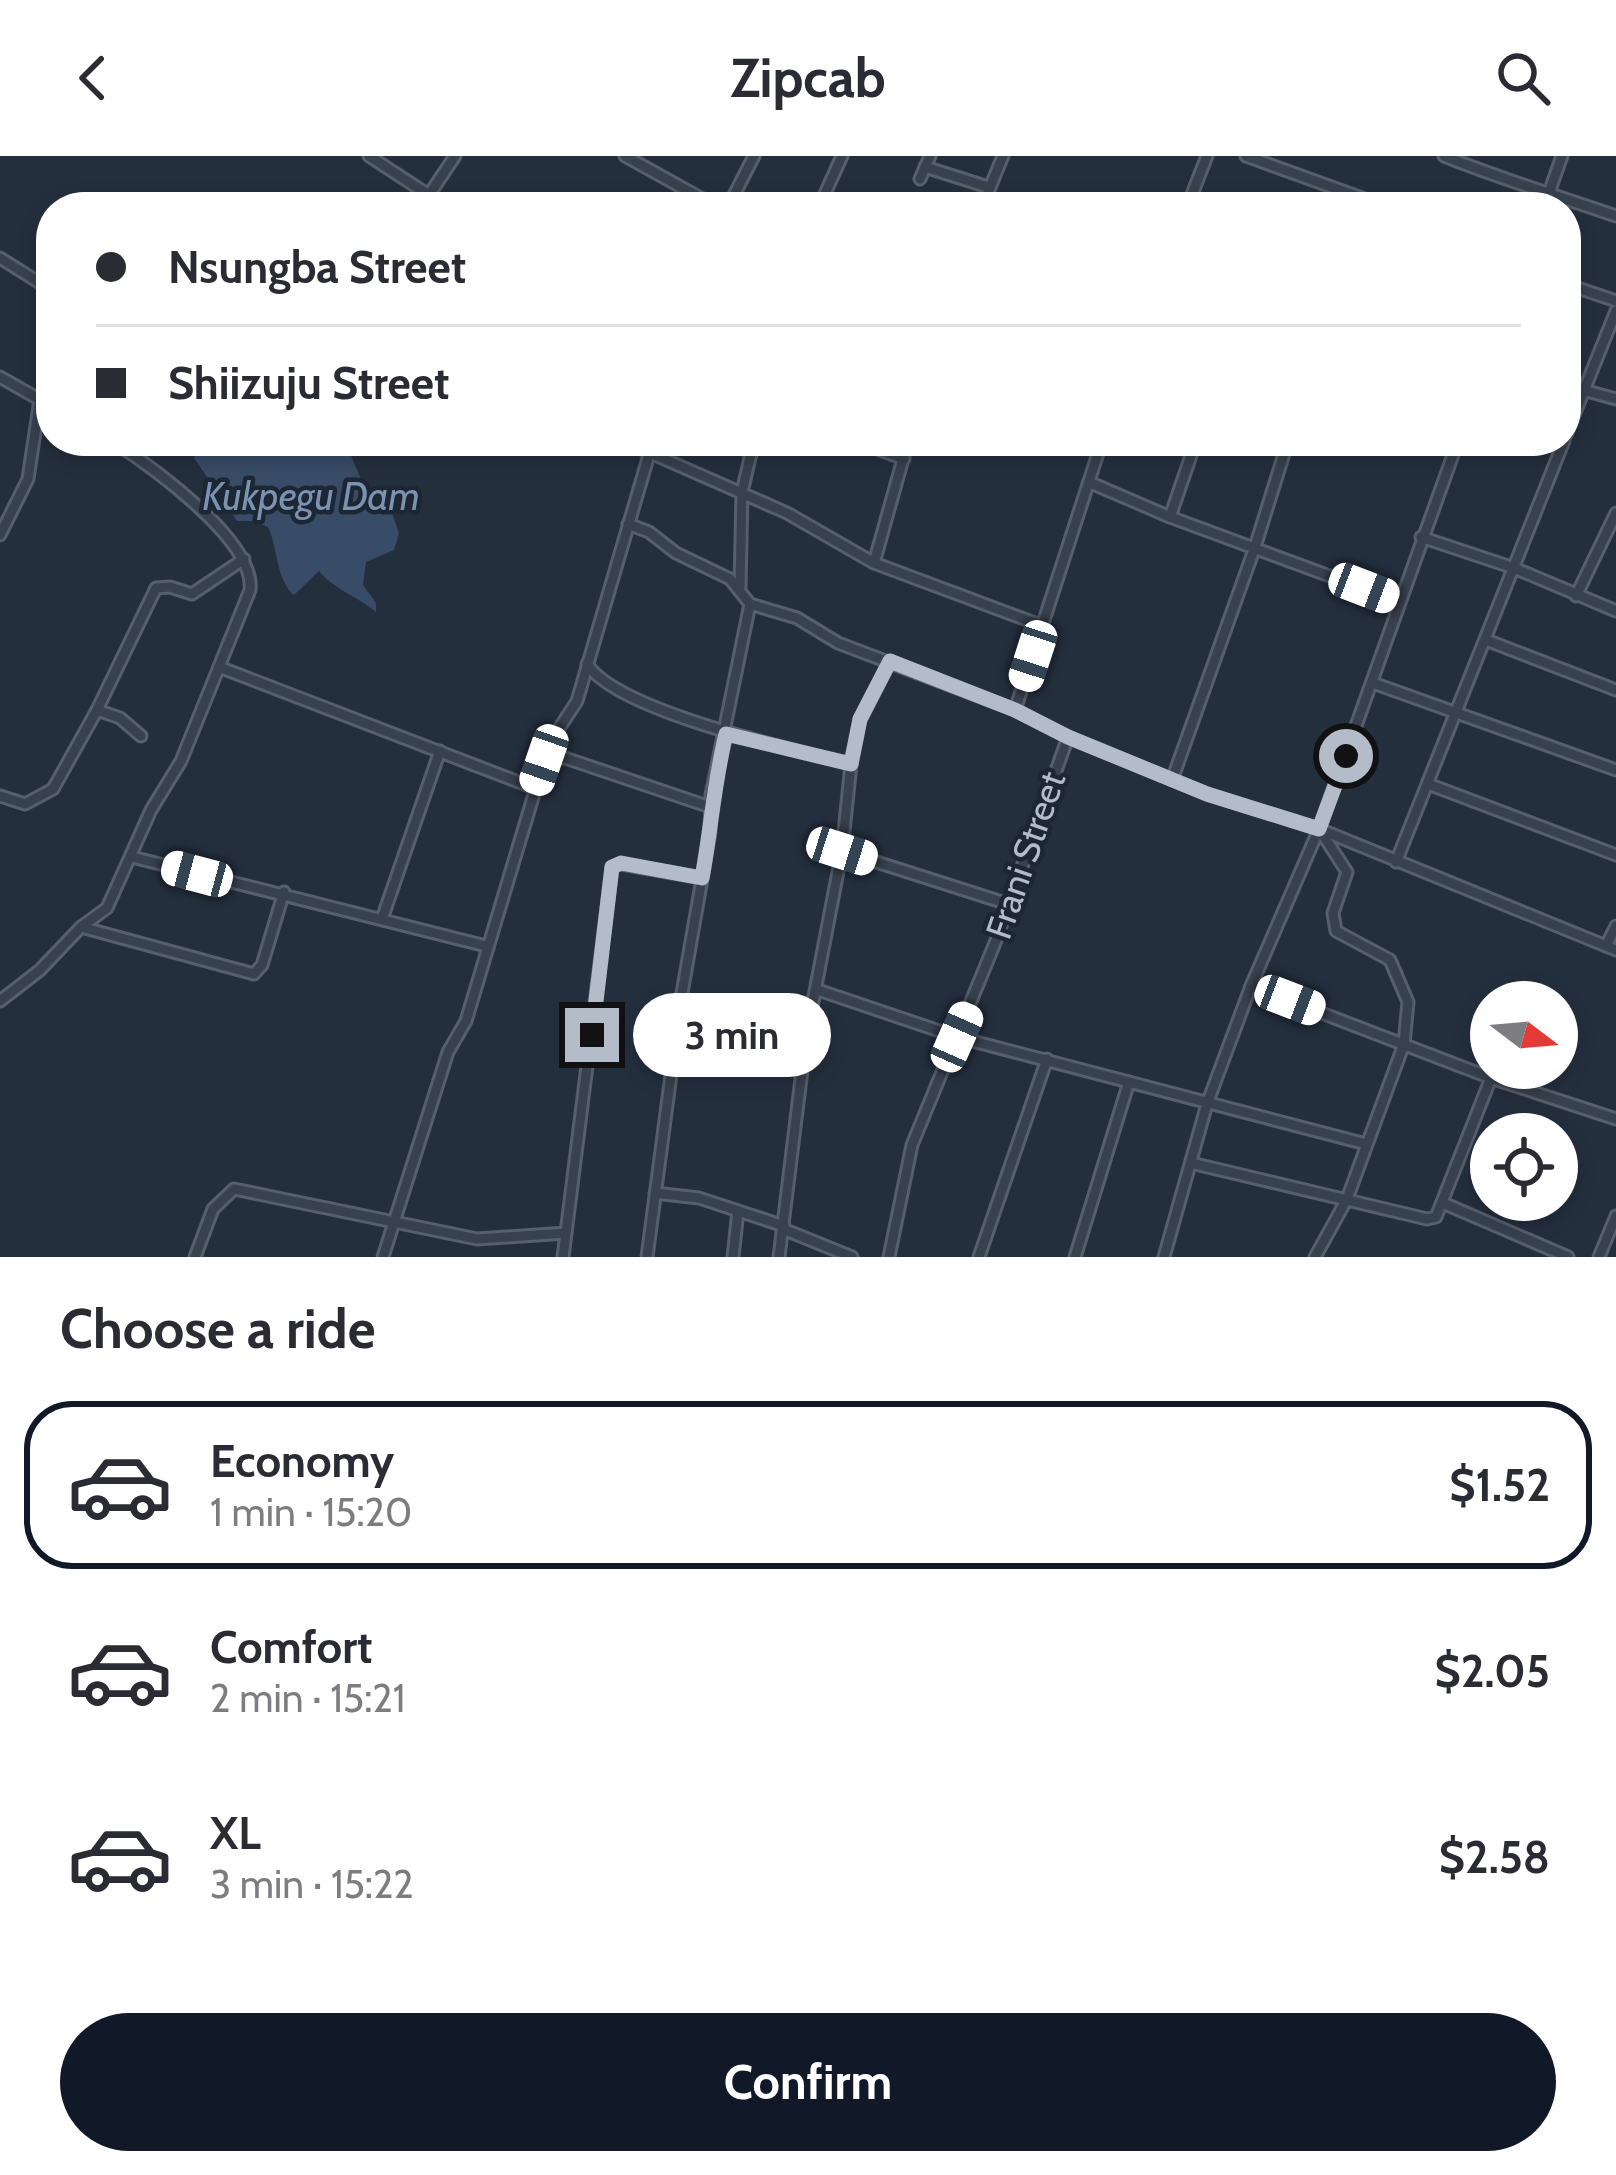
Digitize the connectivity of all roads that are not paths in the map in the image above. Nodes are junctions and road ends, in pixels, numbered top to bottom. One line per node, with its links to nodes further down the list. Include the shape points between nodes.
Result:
1 (369, 156): 15 (street)
2 (454, 156): 16 (street)
3 (625, 156): 17 (street)
4 (754, 156): 18 (street)
5 (842, 156): 19 (street)
6 (930, 156): 12 (street)
7 (1003, 156): 14 (street)
8 (1207, 156): 21 (street)
9 (1246, 156): 22 (street)
10 (1444, 156): 23 (street)
11 (1562, 156): 23 (street)
12 (925, 167): 13 (street); 14 (street)
13 (920, 179)
14 (988, 187): 20 (street)
15 (423, 192)
16 (430, 192)
17 (690, 192)
18 (736, 192)
19 (826, 192)
20 (986, 192)
21 (1192, 192)
22 (1346, 192)
23 (1548, 192)
24 (1581, 204): 25 (street)
25 (1616, 216)
26 (0, 258): 27 (street)
27 (36, 281)
28 (1581, 289): 29 (street)
29 (1616, 301)
30 (1616, 311): 32 (street)
31 (0, 377): 33 (street)
32 (1583, 391): 34 (street); 35 (street)
33 (36, 393)
34 (1581, 396)
35 (1616, 399)
36 (36, 440): 53 (street, via 28,478)
37 (133, 456): 56 (street, via 189,497)
38 (649, 456): 52 (street)
39 (671, 456): 49 (street)
40 (751, 456): 49 (street)
41 (898, 456): 47 (street)
42 (1098, 456): 48 (street)
43 (1191, 456): 51 (street)
44 (1283, 456): 55 (street)
45 (1452, 456): 54 (street)
46 (1558, 456): 58 (street)
47 (904, 458): 57 (street)
48 (1090, 483): 51 (street); 64 (street)
49 (742, 493): 57 (street); 59 (street)
50 (1616, 513): 60 (street)
51 (1170, 517): 55 (street)
52 (628, 524): 59 (street); 67 (street)
53 (0, 535)
54 (1421, 538): 58 (street); 61 (street)
55 (1256, 547): 61 (street); 81 (street)
56 (244, 559): 68 (street, via 250,590); 71 (street, via 192,594 156,588)
57 (874, 562): 64 (street)
58 (1514, 568): 60 (street); 65 (street)
59 (740, 587): 62 (street)
60 (1576, 596): 63 (street)
61 (1400, 602): 69 (street)
62 (750, 604): 66 (street); 74 (street)
63 (1616, 610)
64 (1042, 626): 72 (street)
65 (1486, 640): 70 (street); 73 (street)
66 (890, 661): 72 (street); 79 (street, via 860,719)
67 (587, 664): 74 (street, via 618,691); 78 (street, via 574,709)
68 (219, 667): 77 (street); 89 (street)
69 (1373, 683): 73 (street); 86 (street)
70 (1616, 690)
71 (97, 710): 75 (street); 84 (street, via 53,789 26,804)
72 (1015, 710): 76 (street)
73 (1458, 712): 80 (street); 82 (street)
74 (726, 734): 79 (street); 85 (street)
75 (141, 736)
76 (1068, 737): 81 (street, Frani Street); 93 (street, Frani Street)
77 (440, 751): 83 (street); 94 (street)
78 (544, 760): 83 (street); 85 (street, via 565,758)
79 (851, 764): 87 (street)
80 (1616, 770)
81 (1172, 780): 86 (street, Frani Street)
82 (1428, 784): 88 (street); 90 (street)
83 (534, 788): 97 (street)
84 (0, 796)
85 (710, 807): 91 (street)
86 (1319, 829): 90 (street, Frani Street); 99 (street); 105 (street, via 1347,872 1332,923 1340,936 1395,967 1408,1002)
87 (842, 851): 93 (street); 100 (street)
88 (1616, 855)
89 (132, 856): 92 (street); 96 (street, via 107,908)
90 (1396, 862): 98 (street, Frani Street)
91 (702, 878): 101 (street); 122 (street, via 612,867)
92 (284, 892): 94 (street); 96 (street, via 254,974)
93 (1008, 904): 103 (street, Frani Street)
94 (382, 920): 97 (street)
95 (1616, 926): 98 (street)
96 (82, 927): 102 (street)
97 (486, 946): 120 (street)
98 (1611, 948)
99 (1251, 986): 105 (street); 111 (street)
100 (818, 990): 103 (street); 104 (street)
101 (681, 999): 104 (street, via 735,1030); 115 (street)
102 (0, 1001)
103 (957, 1037): 106 (street); 130 (street, Frani Street, via 912,1145)
104 (806, 1038): 121 (street)
105 (1405, 1044): 107 (street); 113 (street)
106 (1047, 1059): 108 (street); 131 (street)
107 (1470, 1070)
108 (1129, 1082): 111 (street); 132 (street)
109 (1487, 1089): 117 (street)
110 (1525, 1089): 112 (street)
111 (1207, 1104): 113 (street); 114 (street)
112 (1616, 1119)
113 (1366, 1144): 116 (street)
114 (1191, 1163): 116 (street); 133 (street)
115 (655, 1193): 118 (street); 126 (street)
116 (1347, 1199): 117 (street, via 1427,1219); 134 (street)
117 (1444, 1203): 135 (street)
118 (738, 1211): 121 (street); 127 (street)
119 (1616, 1216): 136 (street)
120 (394, 1225): 122 (street, via 477,1239); 123 (street, via 234,1189 213,1209); 124 (street)
121 (783, 1228): 128 (street); 129 (street)
122 (566, 1233): 125 (street)
123 (195, 1257)
124 (383, 1257)
125 (563, 1257)
126 (647, 1257)
127 (733, 1257)
128 (779, 1257)
129 (852, 1257)
130 (889, 1257)
131 (979, 1257)
132 (1076, 1257)
133 (1164, 1257)
134 (1315, 1257)
135 (1568, 1257)
136 (1599, 1257)

